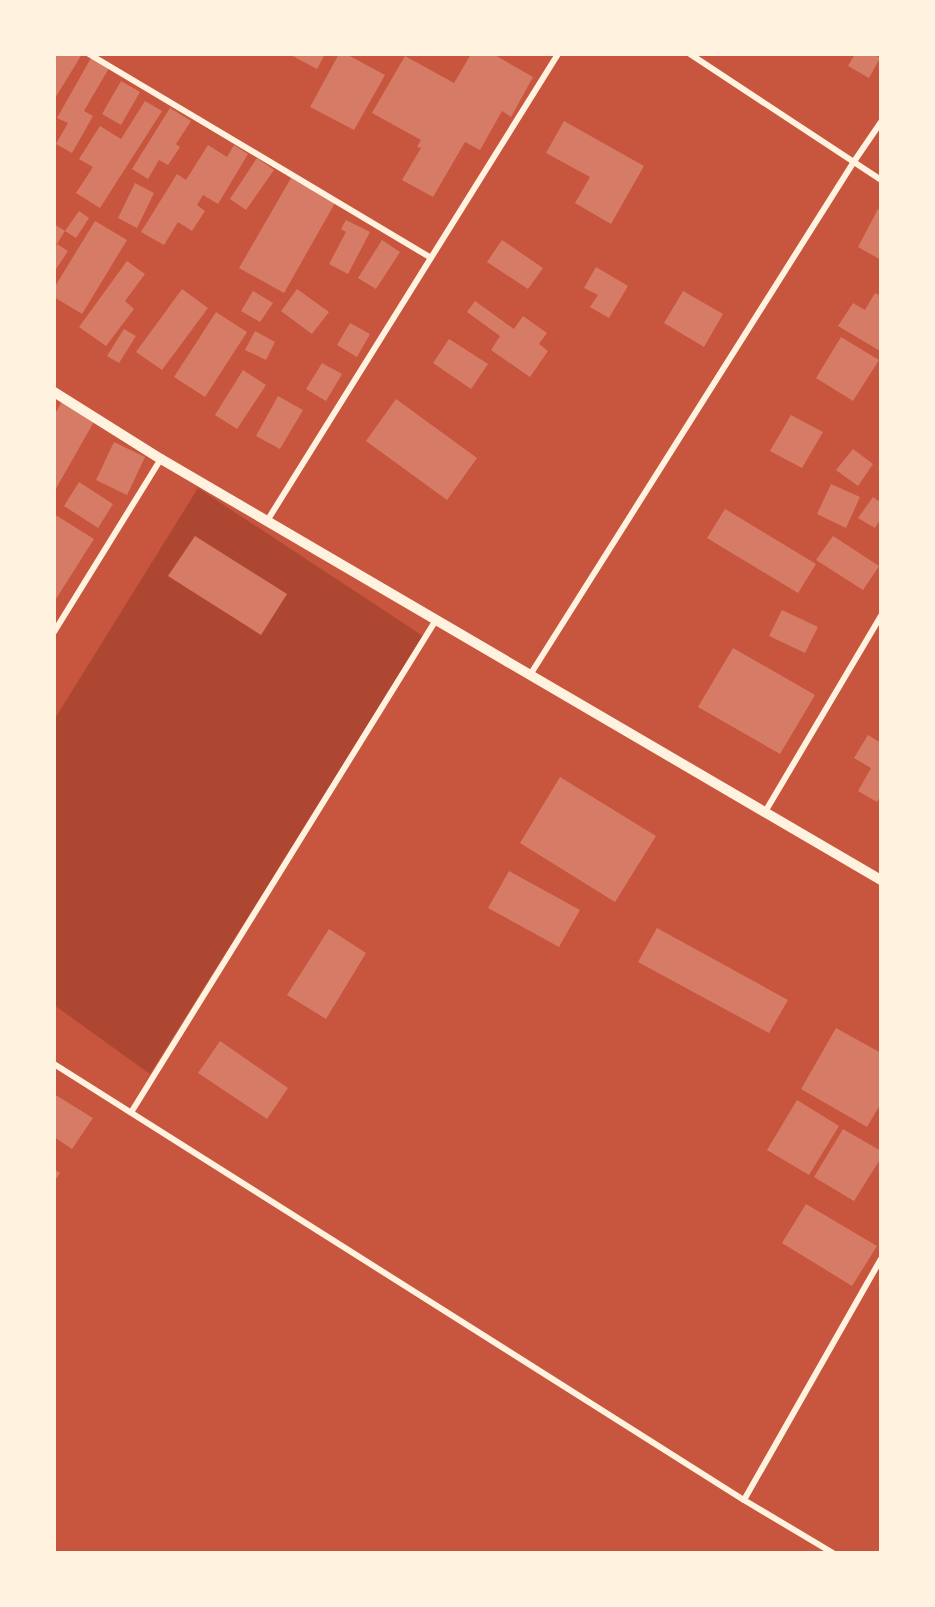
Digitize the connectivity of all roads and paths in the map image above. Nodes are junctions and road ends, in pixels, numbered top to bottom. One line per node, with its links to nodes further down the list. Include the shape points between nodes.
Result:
1 (89, 54): 7 (street)
2 (558, 54): 7 (street)
3 (690, 54): 5 (street)
4 (881, 122): 5 (street)
5 (852, 163): 6 (street); 14 (street)
6 (881, 180)
7 (431, 258): 10 (street)
8 (54, 392): 9 (street)
9 (161, 459): 10 (street); 13 (street)
10 (267, 521): 12 (street)
11 (881, 616): 15 (street)
12 (436, 620): 14 (street); 18 (street)
13 (54, 632)
14 (530, 675): 15 (street)
15 (765, 812): 16 (street)
16 (881, 880)
17 (54, 1064): 18 (street)
18 (132, 1111): 20 (street)
19 (881, 1258): 20 (street)
20 (744, 1500): 21 (street)
21 (833, 1553)

